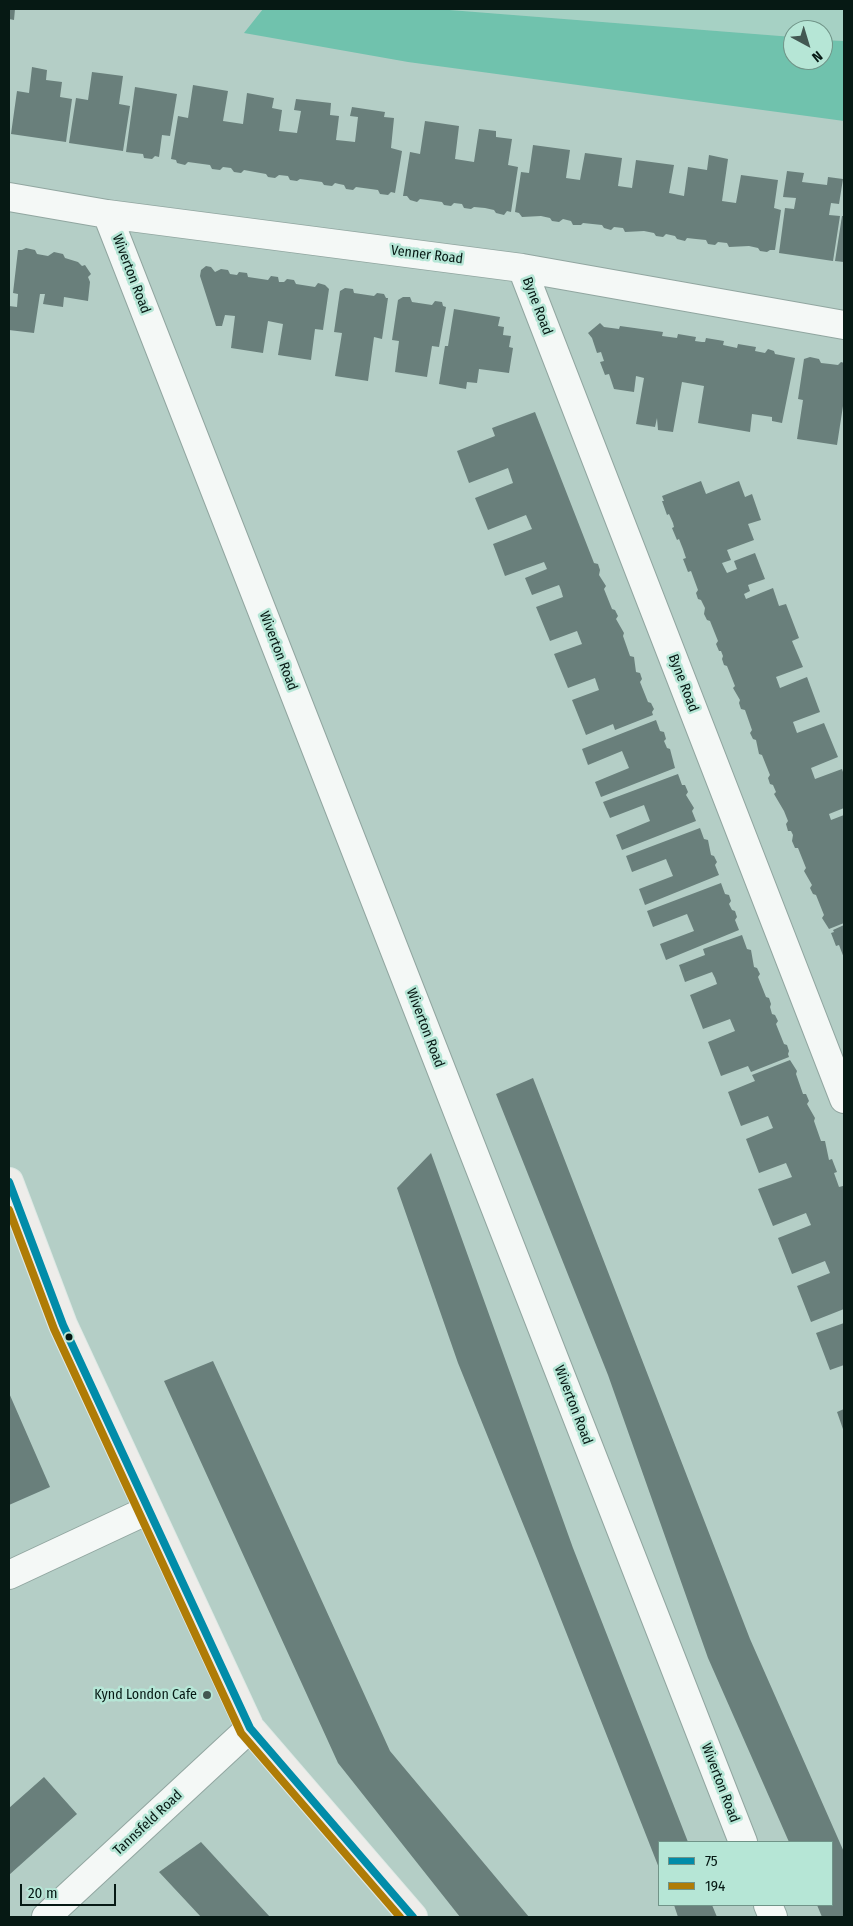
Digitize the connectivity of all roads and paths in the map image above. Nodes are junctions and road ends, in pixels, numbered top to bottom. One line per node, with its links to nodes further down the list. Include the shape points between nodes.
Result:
1 (9, 197): 2 (street, Venner Road)
2 (107, 214): 3 (street, Venner Road); 10 (street, Wiverton Road)
3 (522, 268): 4 (street, Venner Road); 5 (street, Byne Road)
4 (844, 325)
5 (844, 1099)
6 (9, 1182): 7 (main road, via 64,1325)
7 (148, 1510): 8 (street); 9 (main road)
8 (9, 1575)
9 (250, 1728): 11 (street, Tannsfeld Road); 12 (main road)
10 (743, 1841)
11 (46, 1917)
12 (413, 1917)

